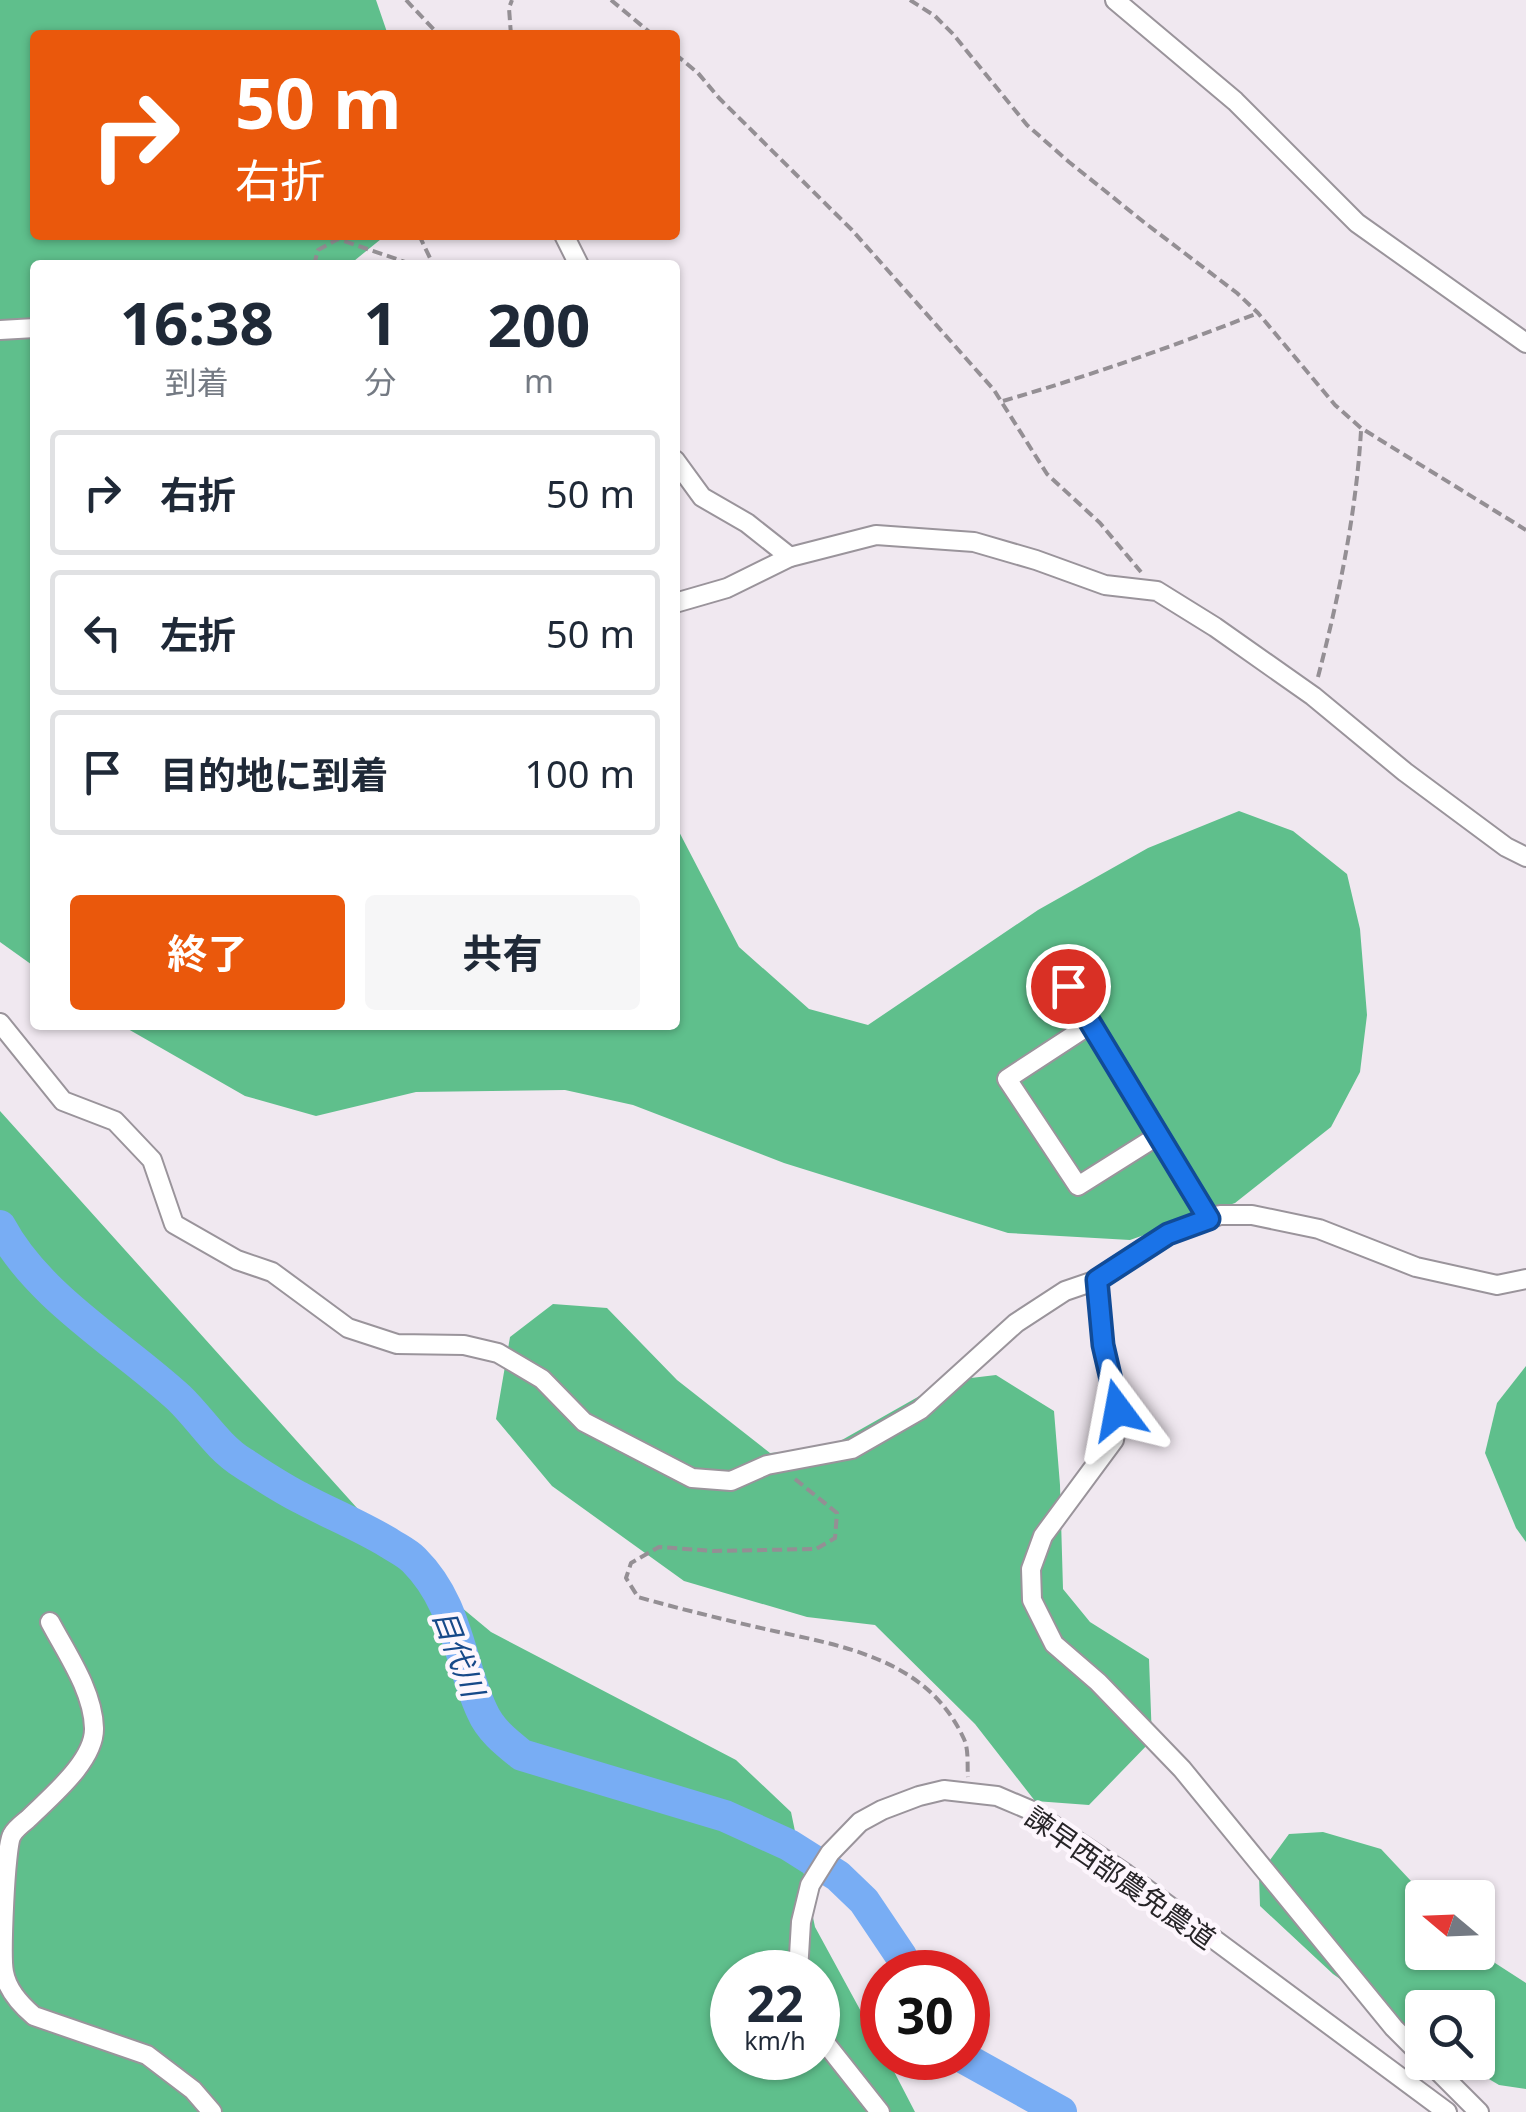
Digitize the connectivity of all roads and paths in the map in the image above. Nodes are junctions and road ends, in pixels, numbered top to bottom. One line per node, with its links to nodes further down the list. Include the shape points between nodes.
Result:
1 (406, 0): 6 (path)
2 (512, 0): 7 (path)
3 (611, 0): 8 (path)
4 (910, 0): 14 (path, via 953,34 1041,137)
5 (1115, 0): 17 (street, via 1234,101 1358,223)
6 (434, 30)
7 (511, 30)
8 (646, 30)
9 (680, 58): 18 (path, via 852,230)
10 (336, 240): 12 (path, via 318,250)
11 (341, 240): 13 (path)
12 (315, 260)
13 (399, 260)
14 (1258, 313): 18 (path); 19 (path)
15 (30, 328): 16 (street)
16 (0, 330)
17 (1526, 344)
18 (1003, 401): 23 (path, via 1048,474)
19 (1361, 428): 21 (path); 25 (path, via 1336,608)
20 (680, 467): 22 (street, via 702,497)
21 (1526, 530)
22 (790, 557): 23 (street, via 876,535 974,542 1105,585); 24 (street, via 727,588)
23 (1157, 591): 25 (street)
24 (680, 602)
25 (1312, 696): 26 (street)
26 (1526, 857)
27 (1068, 986): 29 (street)
28 (0, 1023): 34 (street, via 63,1101 115,1121 152,1160 174,1224 272,1272 348,1328 397,1344 498,1353 542,1379 584,1422 692,1478 731,1481)
29 (1091, 1024): 30 (street); 30 (street, via 1007,1079 1078,1186)
30 (1159, 1136): 31 (street)
31 (1209, 1219): 32 (street, via 1252,1215 1496,1285); 33 (street, via 1168,1234)
32 (1526, 1279)
33 (1097, 1280): 34 (street, via 1065,1291 1016,1323 920,1410 852,1449); 38 (street, via 1118,1410 1114,1440 1043,1536 1031,1570 1032,1600 1054,1644 1182,1769)
34 (767, 1466): 36 (path, via 801,1482 837,1514 835,1538 816,1549 659,1547 631,1563 626,1578 632,1588 638,1597 853,1649 903,1670 938,1700 966,1742)
35 (50, 1622): 41 (street, via 80,1678 95,1731 64,1784 12,1834 4,1974 34,2016 147,2054)
36 (969, 1792): 37 (street, 諫早西部農免農道, via 918,1796 860,1822 810,1885); 43 (street, 諫早西部農免農道, via 1030,1810 1126,1874)
37 (799, 1950)
38 (1405, 2039)
39 (840, 2061): 42 (street)
40 (1447, 2080): 44 (street)
41 (212, 2112)
42 (880, 2112)
43 (1446, 2112)
44 (1479, 2112)

